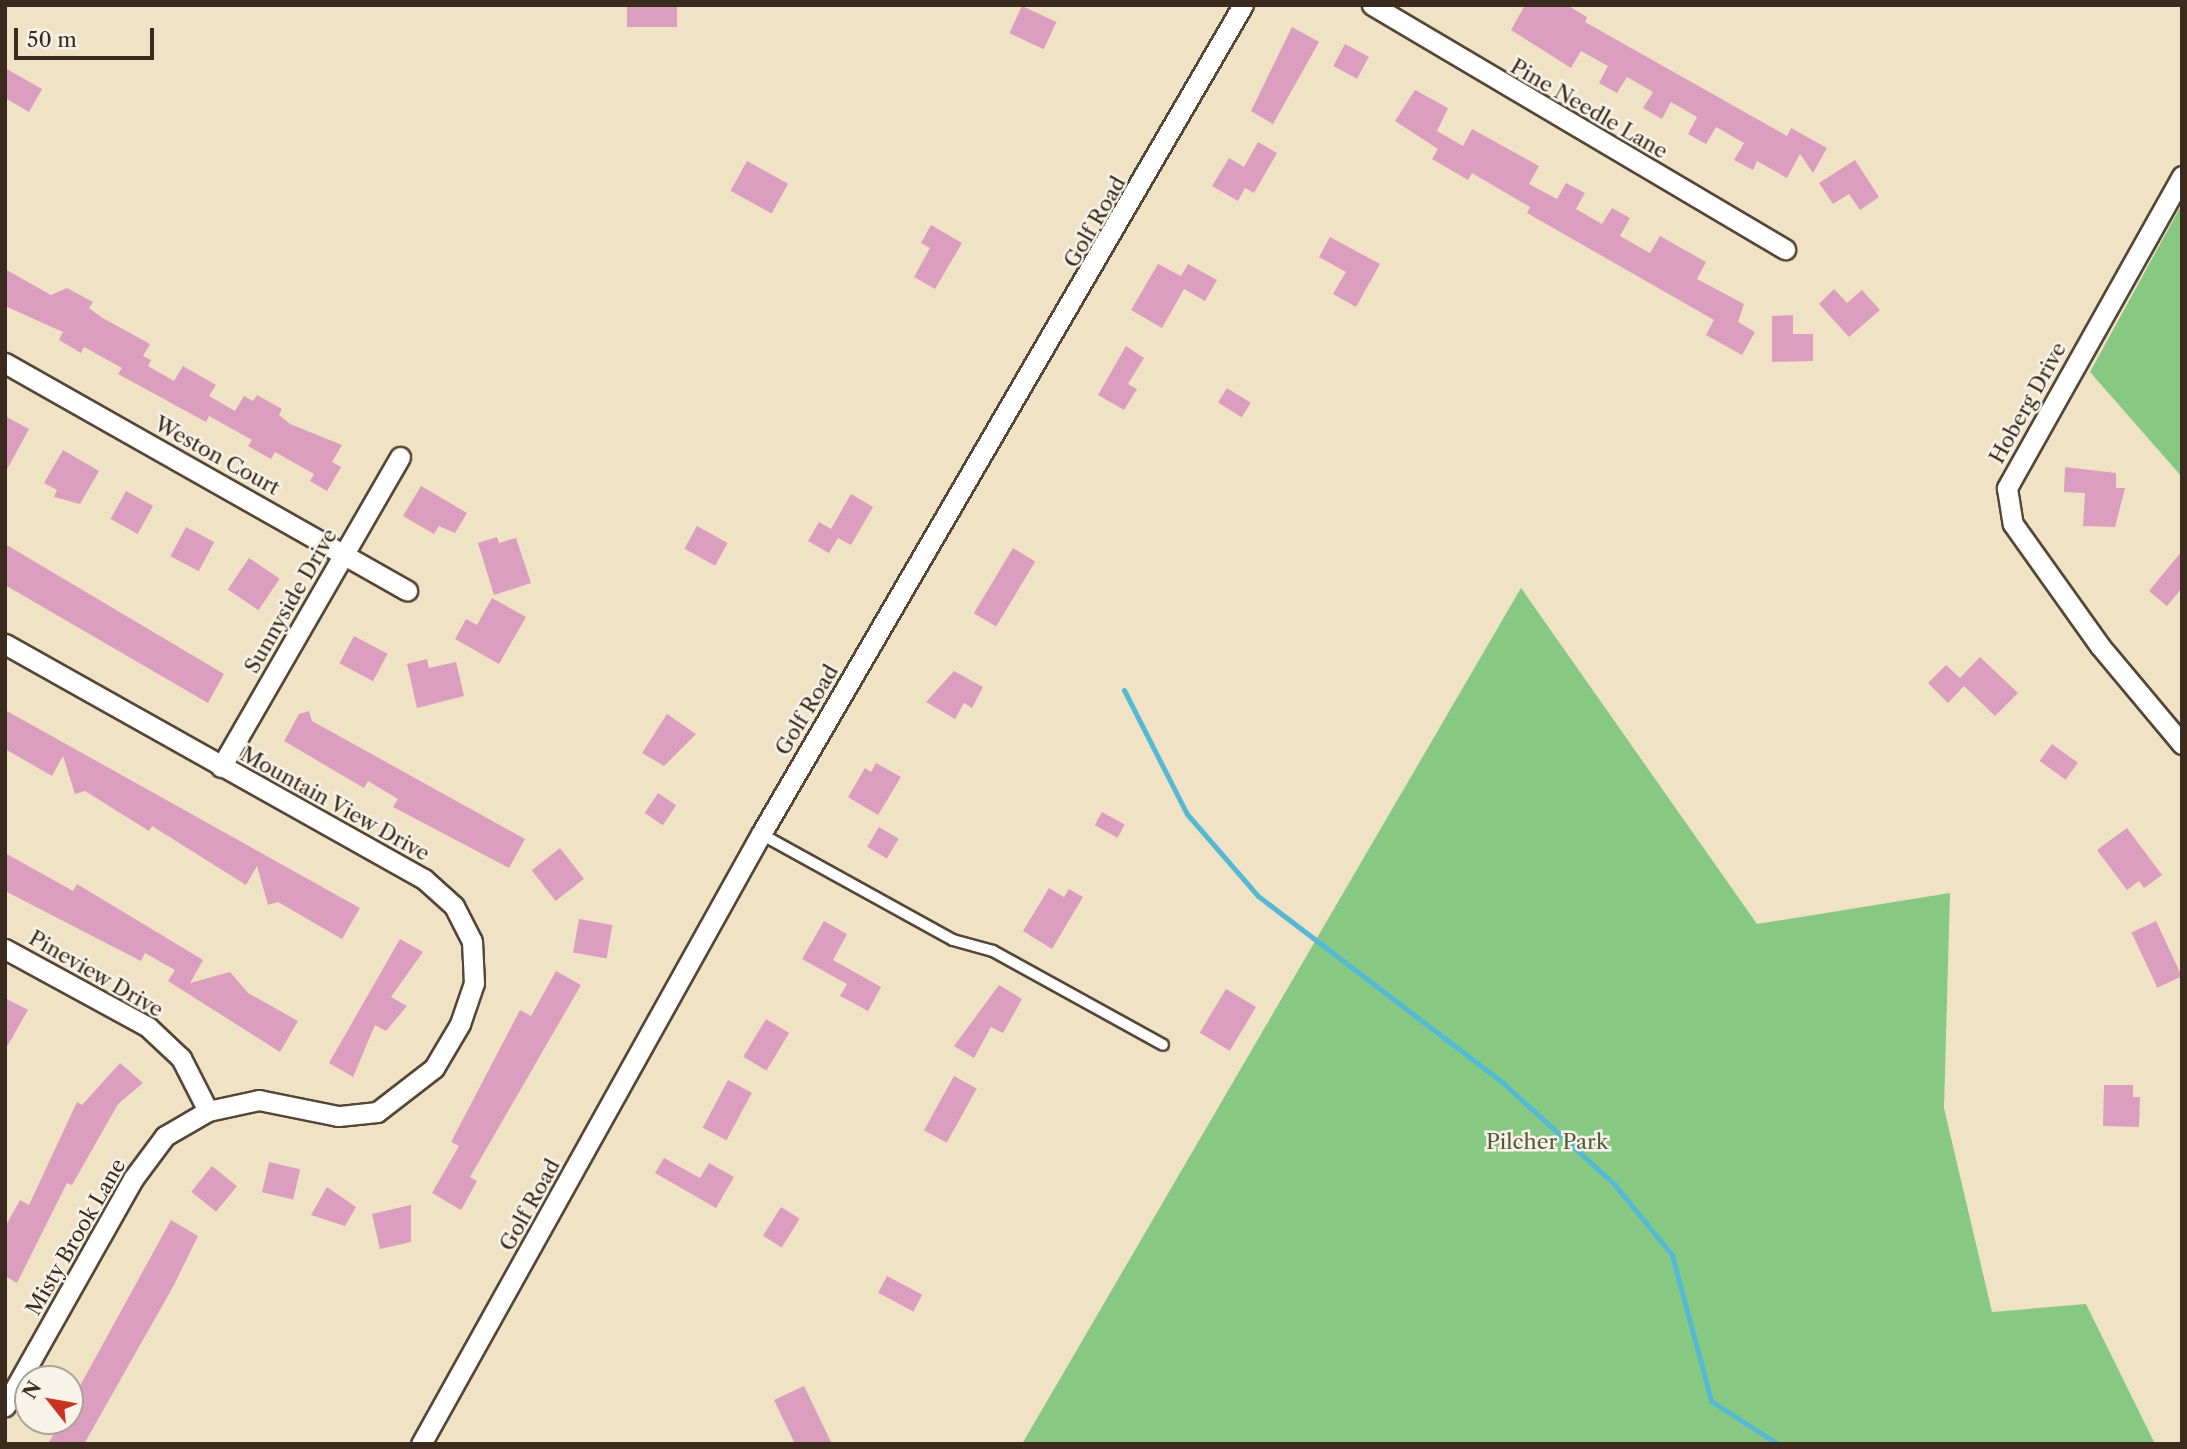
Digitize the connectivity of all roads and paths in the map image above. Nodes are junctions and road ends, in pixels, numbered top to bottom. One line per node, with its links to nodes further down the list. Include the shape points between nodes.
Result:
1 (1243, 5): 12 (street, Golf Road)
2 (1372, 5): 4 (street, Pine Needle Lane)
3 (2182, 176): 10 (street, Hoberg Drive, via 2007,488 2012,524 2100,646)
4 (1785, 249)
5 (5, 363): 7 (street, Weston Court)
6 (400, 457): 7 (street, Sunnyside Drive)
7 (344, 554): 8 (street, Weston Court); 11 (street, Sunnyside Drive)
8 (407, 590)
9 (5, 644): 11 (street, Mountain View Drive)
10 (2182, 744)
11 (221, 767): 15 (street, Mountain View Drive, via 424,880 454,906 472,941 474,983 460,1024 434,1069 377,1112 338,1116 259,1100)
12 (761, 834): 14 (lane, via 953,940 993,951); 17 (street, Golf Road)
13 (5, 949): 15 (street, Pineview Drive, via 148,1027 181,1058)
14 (1163, 1045)
15 (208, 1111): 16 (street, Misty Brook Lane, via 165,1136 133,1179)
16 (5, 1406)
17 (422, 1444)

